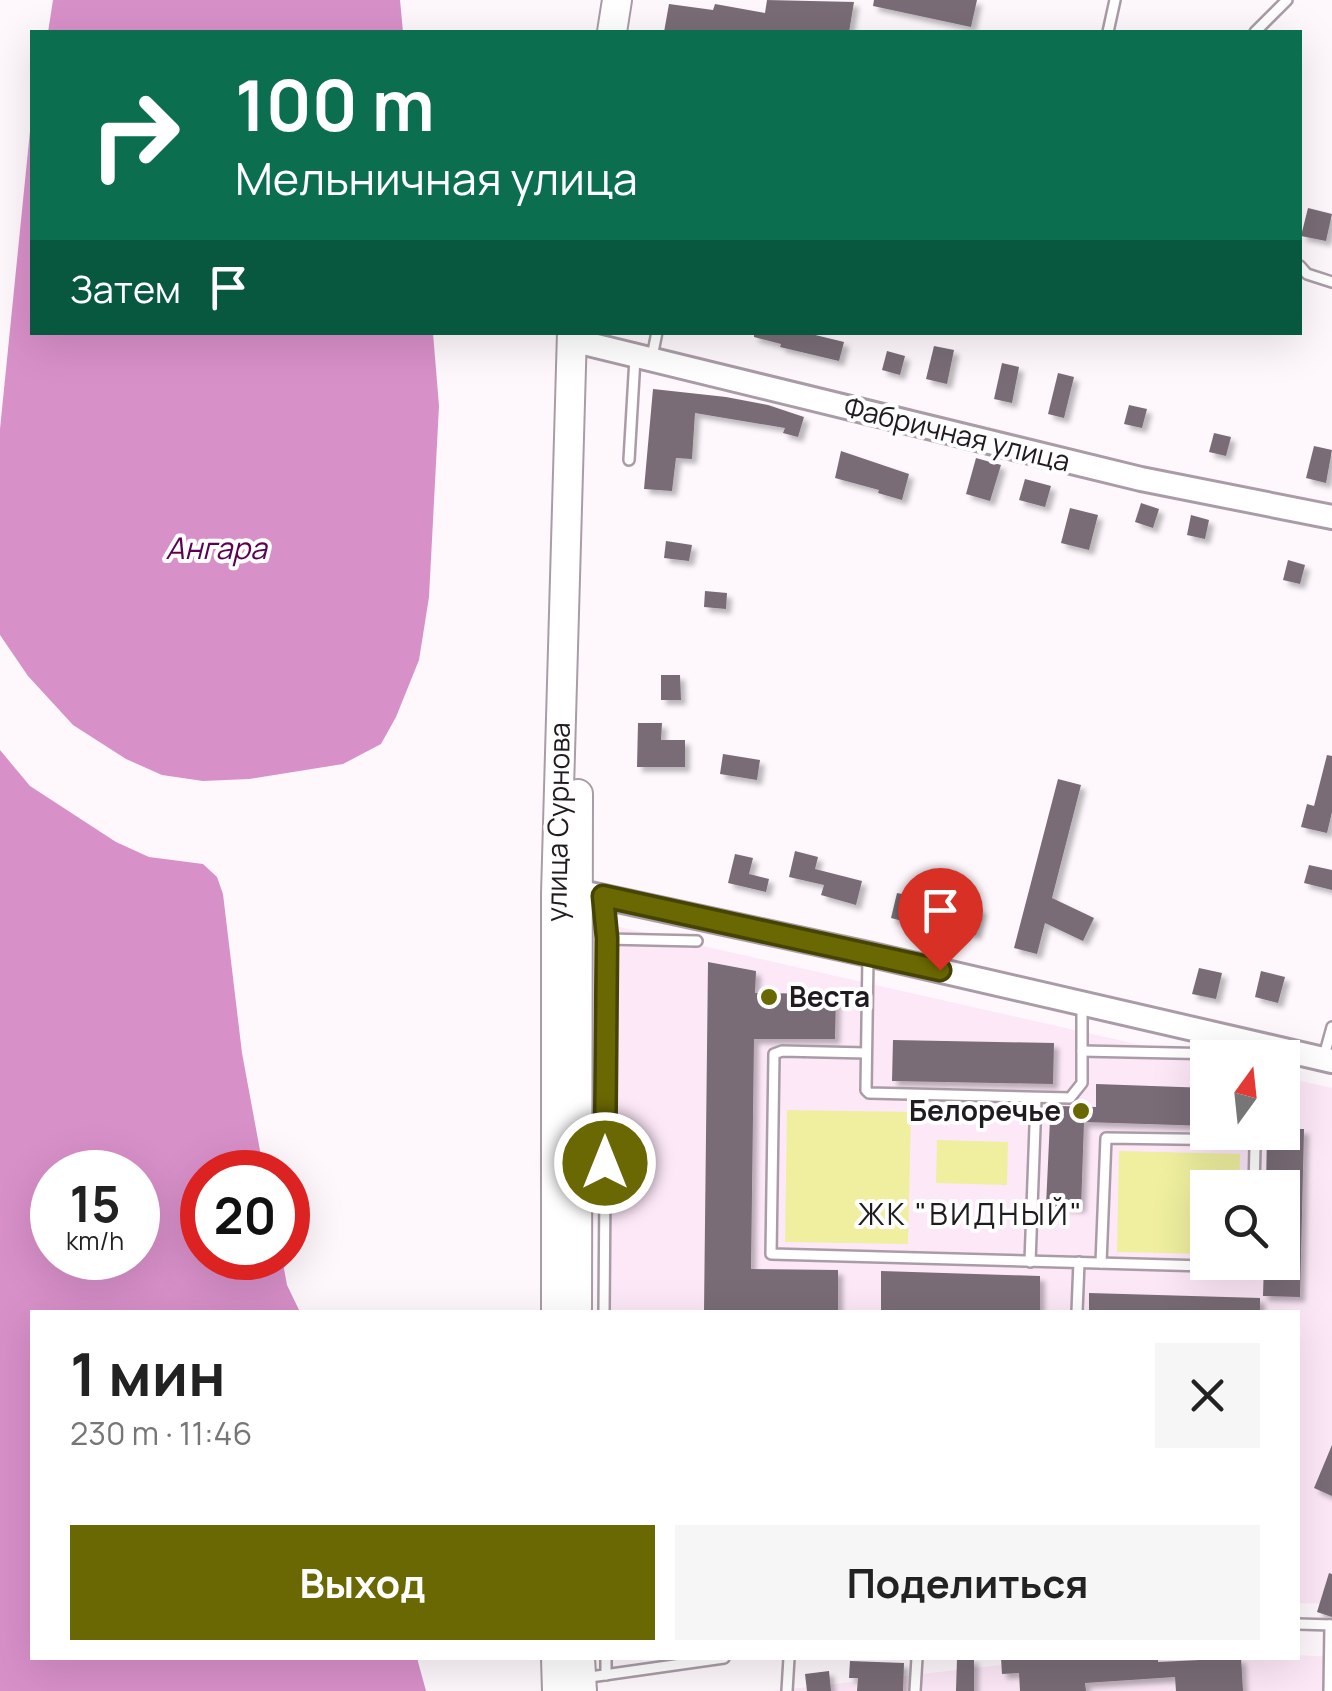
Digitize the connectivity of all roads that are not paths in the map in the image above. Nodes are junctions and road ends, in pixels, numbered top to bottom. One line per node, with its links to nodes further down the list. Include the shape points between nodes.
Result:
1 (604, 0): 5 (main road)
2 (617, 0): 6 (main road)
3 (1115, 0): 7 (lane)
4 (1287, 0): 8 (lane)
5 (600, 30)
6 (612, 30)
7 (1108, 30)
8 (1257, 30)
9 (1302, 268): 10 (lane)
10 (1332, 282)
11 (656, 335): 13 (lane)
12 (580, 336): 13 (street, Фабричная улица); 16 (main road, улица Сурнова); 31 (main road, улица Сурнова, via 556,894)
13 (643, 357): 14 (lane); 15 (street, Фабричная улица, via 1142,479)
14 (629, 460)
15 (1332, 517)
16 (589, 894): 17 (lane); 19 (street); 32 (main road, улица Сурнова)
17 (607, 938): 18 (lane); 33 (lane)
18 (697, 942)
19 (868, 954): 20 (street); 23 (lane)
20 (1082, 1004): 22 (lane); 24 (street)
21 (1332, 1026): 24 (lane)
22 (1082, 1051): 24 (lane); 25 (lane, via 1078,1092 1065,1100)
23 (866, 1053): 25 (lane, via 869,1093); 27 (lane, via 774,1054 771,1254)
24 (1323, 1059)
25 (1036, 1099): 27 (lane)
26 (1254, 1170): 29 (lane, via 1249,1142 1109,1137)
27 (1030, 1262): 28 (lane)
28 (1078, 1262): 29 (lane); 34 (lane)
29 (1100, 1263): 30 (lane)
30 (1190, 1266)
31 (556, 1310)
32 (577, 1310)
33 (604, 1310)
34 (1078, 1310)
35 (1300, 1624): 36 (lane)
36 (1331, 1625): 45 (lane)
37 (558, 1660): 42 (main road)
38 (604, 1660): 42 (lane)
39 (710, 1660): 42 (lane)
40 (789, 1660): 43 (lane)
41 (918, 1660): 44 (lane)
42 (581, 1678)
43 (787, 1691)
44 (915, 1691)
45 (1329, 1691)

